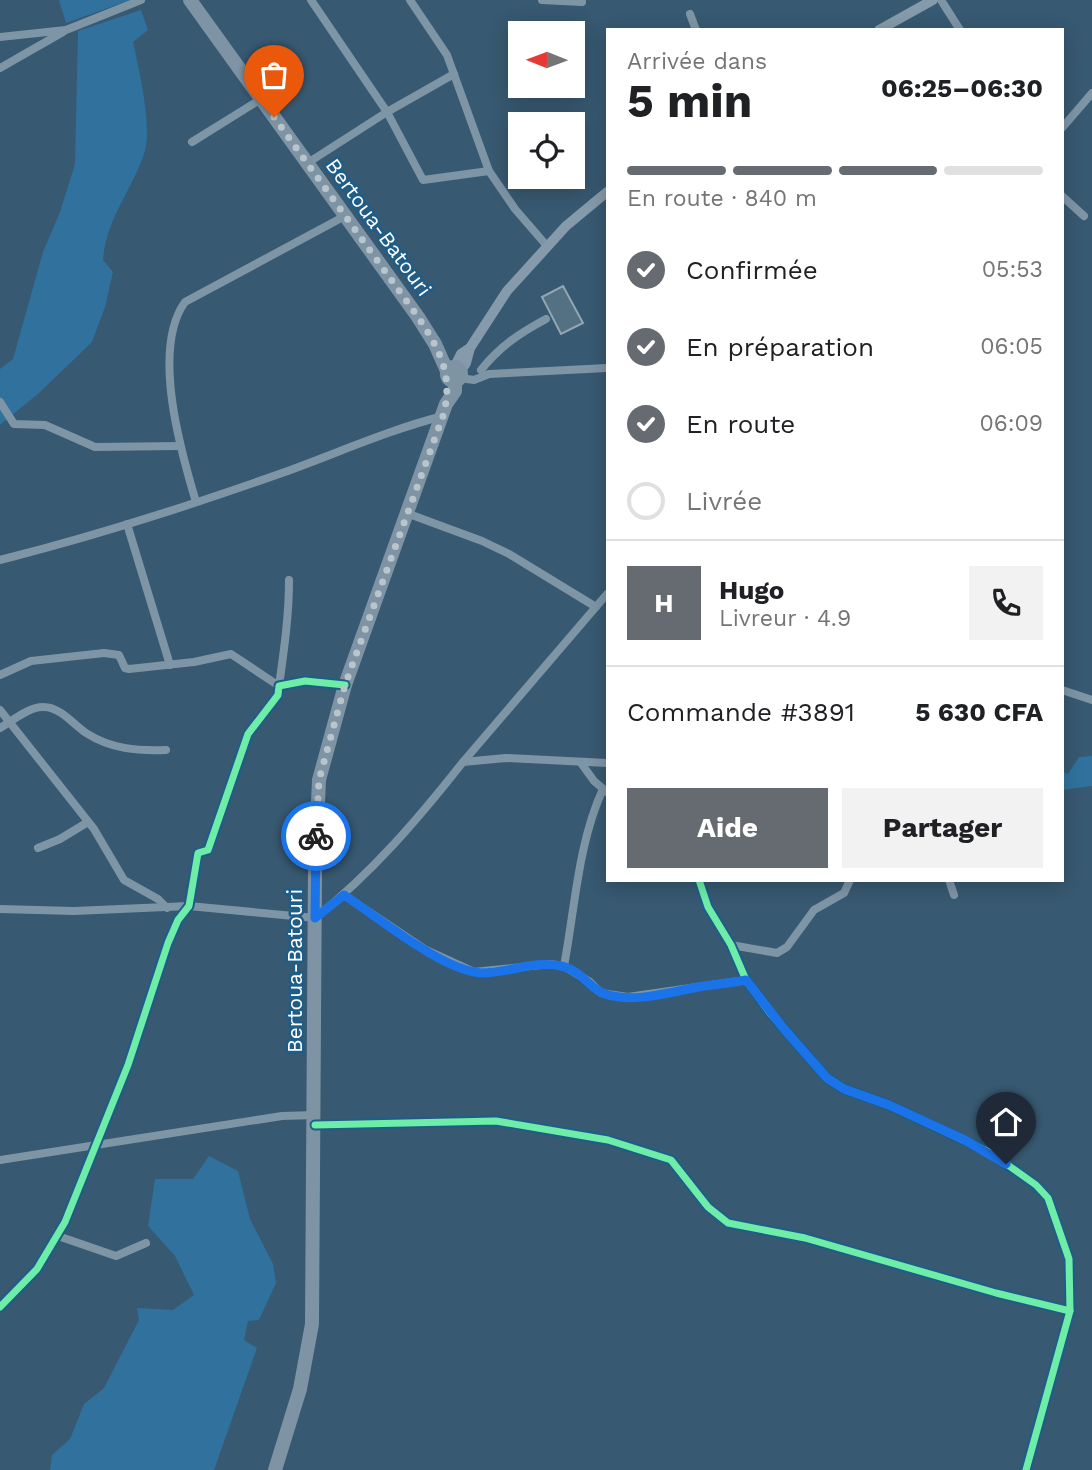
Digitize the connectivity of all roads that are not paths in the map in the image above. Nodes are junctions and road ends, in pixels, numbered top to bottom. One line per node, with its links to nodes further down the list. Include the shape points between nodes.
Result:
1 (141, 0): 13 (street)
2 (190, 0): 18 (highway, Bertoua-Batouri)
3 (311, 0): 19 (street)
4 (410, 0): 16 (street, via 441,44)
5 (542, 0): 8 (street)
6 (933, 0): 11 (main road)
7 (941, 0): 12 (street)
8 (582, 2)
9 (690, 15): 10 (street)
10 (695, 28)
11 (882, 28)
12 (959, 28)
13 (66, 30): 14 (street); 15 (street)
14 (0, 37)
15 (0, 68)
16 (454, 74): 19 (street); 23 (street)
17 (1092, 93): 20 (street)
18 (261, 99): 21 (street); 22 (highway, Bertoua-Batouri)
19 (387, 113): 22 (street); 23 (street, via 423,180)
20 (1064, 126)
21 (192, 142)
22 (306, 164): 26 (highway, Bertoua-Batouri)
23 (489, 172): 28 (street)
24 (606, 193): 28 (main road)
25 (1064, 198): 27 (street)
26 (345, 216): 32 (highway, Bertoua-Batouri, via 435,344 449,356); 35 (street, via 185,302 173,335 171,373)
27 (1084, 216)
28 (547, 246): 32 (main road, via 507,291 470,348 467,363)
29 (546, 319): 31 (street, via 515,335 494,353)
30 (606, 368): 31 (street)
31 (485, 372): 32 (street, via 473,368)
32 (455, 373): 34 (highway, Bertoua-Batouri, via 455,391)
33 (0, 402): 35 (street, via 14,424 45,425 95,447)
34 (445, 410): 36 (street); 37 (highway, Bertoua-Batouri)
35 (179, 446): 36 (street)
36 (196, 502): 38 (street)
37 (408, 514): 42 (street, via 509,554); 45 (highway, Bertoua-Batouri)
38 (127, 524): 39 (street); 43 (street)
39 (0, 560)
40 (289, 580): 46 (street, via 289,622)
41 (606, 596): 42 (street)
42 (596, 607): 53 (street)
43 (170, 665): 44 (street, via 127,669 119,655 104,653 31,661); 46 (street, via 231,654)
44 (0, 675)
45 (345, 685): 46 (street, via 305,681); 67 (highway, Bertoua-Batouri, via 317,793)
46 (279, 686): 64 (street, via 278,695 248,734 208,849 198,853)
47 (1064, 691): 48 (street)
48 (1092, 700)
49 (0, 710): 50 (street)
50 (9, 723): 51 (street); 52 (street, via 37,707 48,707 110,745); 57 (street)
51 (0, 728)
52 (166, 750)
53 (463, 762): 54 (street, via 506,758); 62 (street)
54 (581, 763): 55 (street); 56 (street)
55 (606, 763)
56 (605, 790): 69 (street, via 593,811 583,853)
57 (88, 822): 58 (street); 66 (street, via 124,880)
58 (38, 848)
59 (700, 882): 68 (street, via 708,907)
60 (849, 882): 68 (street, via 844,893 814,910 787,947 777,953)
61 (950, 882): 63 (street)
62 (344, 895): 67 (street); 69 (street, via 426,950 474,972)
63 (954, 895)
64 (190, 906): 66 (street); 67 (street); 72 (street, via 168,943 128,1065)
65 (0, 908): 66 (street)
66 (167, 908)
67 (315, 918): 71 (highway, Bertoua-Batouri)
68 (732, 945): 70 (street)
69 (564, 966): 70 (street, via 601,993 615,997)
70 (746, 980): 77 (street, via 827,1078 991,1153 1045,1193 1069,1259)
71 (315, 1120): 72 (street, via 282,1116); 77 (street, via 496,1121 608,1140 671,1160 708,1208 728,1223 805,1238); 78 (highway, Bertoua-Batouri, via 312,1324 300,1389)
72 (94, 1145): 73 (street); 74 (street)
73 (0, 1160)
74 (58, 1236): 75 (street, via 116,1256); 76 (street, via 37,1269)
75 (146, 1242)
76 (0, 1307)
77 (1070, 1311): 79 (street)
78 (275, 1470)
79 (1026, 1470)

